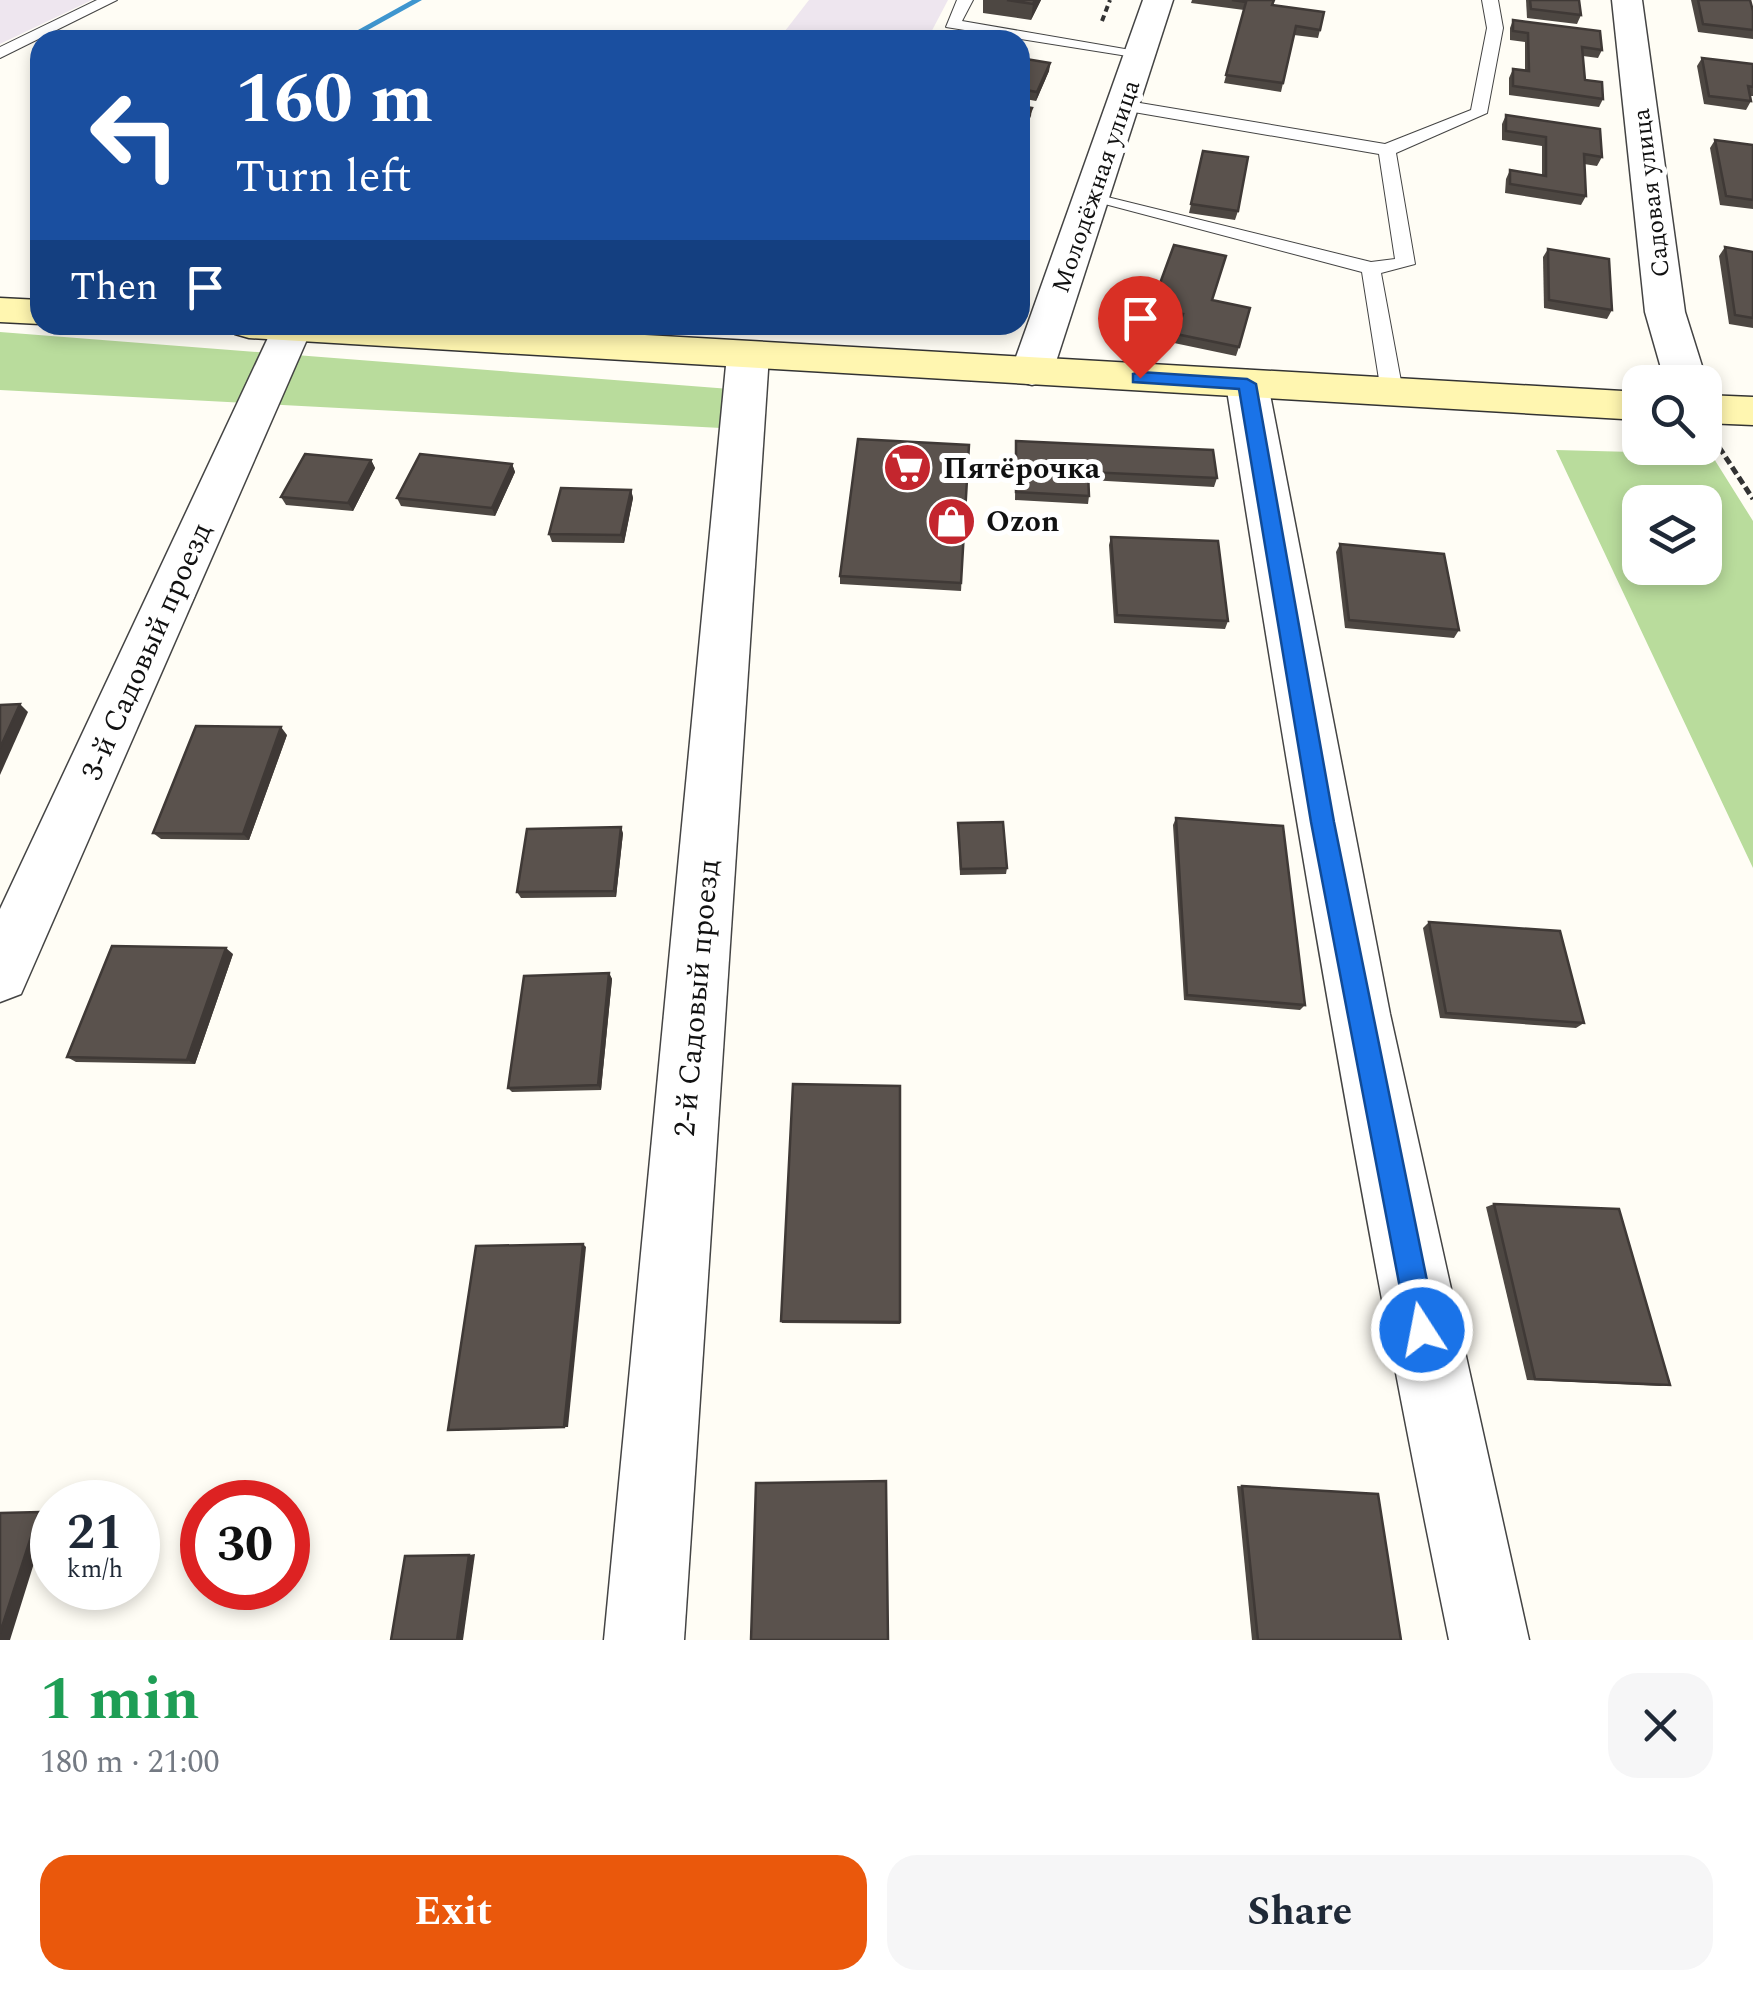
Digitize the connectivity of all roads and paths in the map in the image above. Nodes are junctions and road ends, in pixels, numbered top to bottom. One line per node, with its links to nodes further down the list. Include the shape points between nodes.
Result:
1 (109, 0): 6 (lane)
2 (965, 0): 7 (lane, via 952,24)
3 (1158, 0): 10 (street, Молодёжная улица)
4 (1490, 0): 13 (lane, via 1495,28 1478,113)
5 (1626, 0): 21 (street, Садовая улица, via 1664,312)
6 (47, 30)
7 (992, 30)
8 (1030, 36): 10 (lane)
9 (30, 38): 11 (lane)
10 (1140, 52): 12 (street, Молодёжная улица)
11 (0, 53)
12 (1122, 105): 13 (lane); 14 (street, Молодёжная улица)
13 (1387, 150): 15 (lane, via 1405,264)
14 (1091, 198): 15 (lane); 22 (street, Молодёжная улица)
15 (1371, 268): 24 (lane)
16 (0, 310): 17 (street)
17 (30, 312)
18 (267, 335): 30 (street, 3-й Садовый проезд)
19 (419, 335): 20 (street)
20 (748, 355): 22 (street); 31 (street, 2-й Садовый проезд)
21 (1681, 365)
22 (1032, 372): 23 (street)
23 (1247, 384): 24 (street); 32 (street, via 1322,822)
24 (1392, 392): 25 (street)
25 (1622, 405)
26 (1753, 411): 27 (street)
27 (1722, 421)
28 (1722, 446): 29 (path)
29 (1753, 499)
30 (0, 974)
31 (644, 1640)
32 (1489, 1640)

